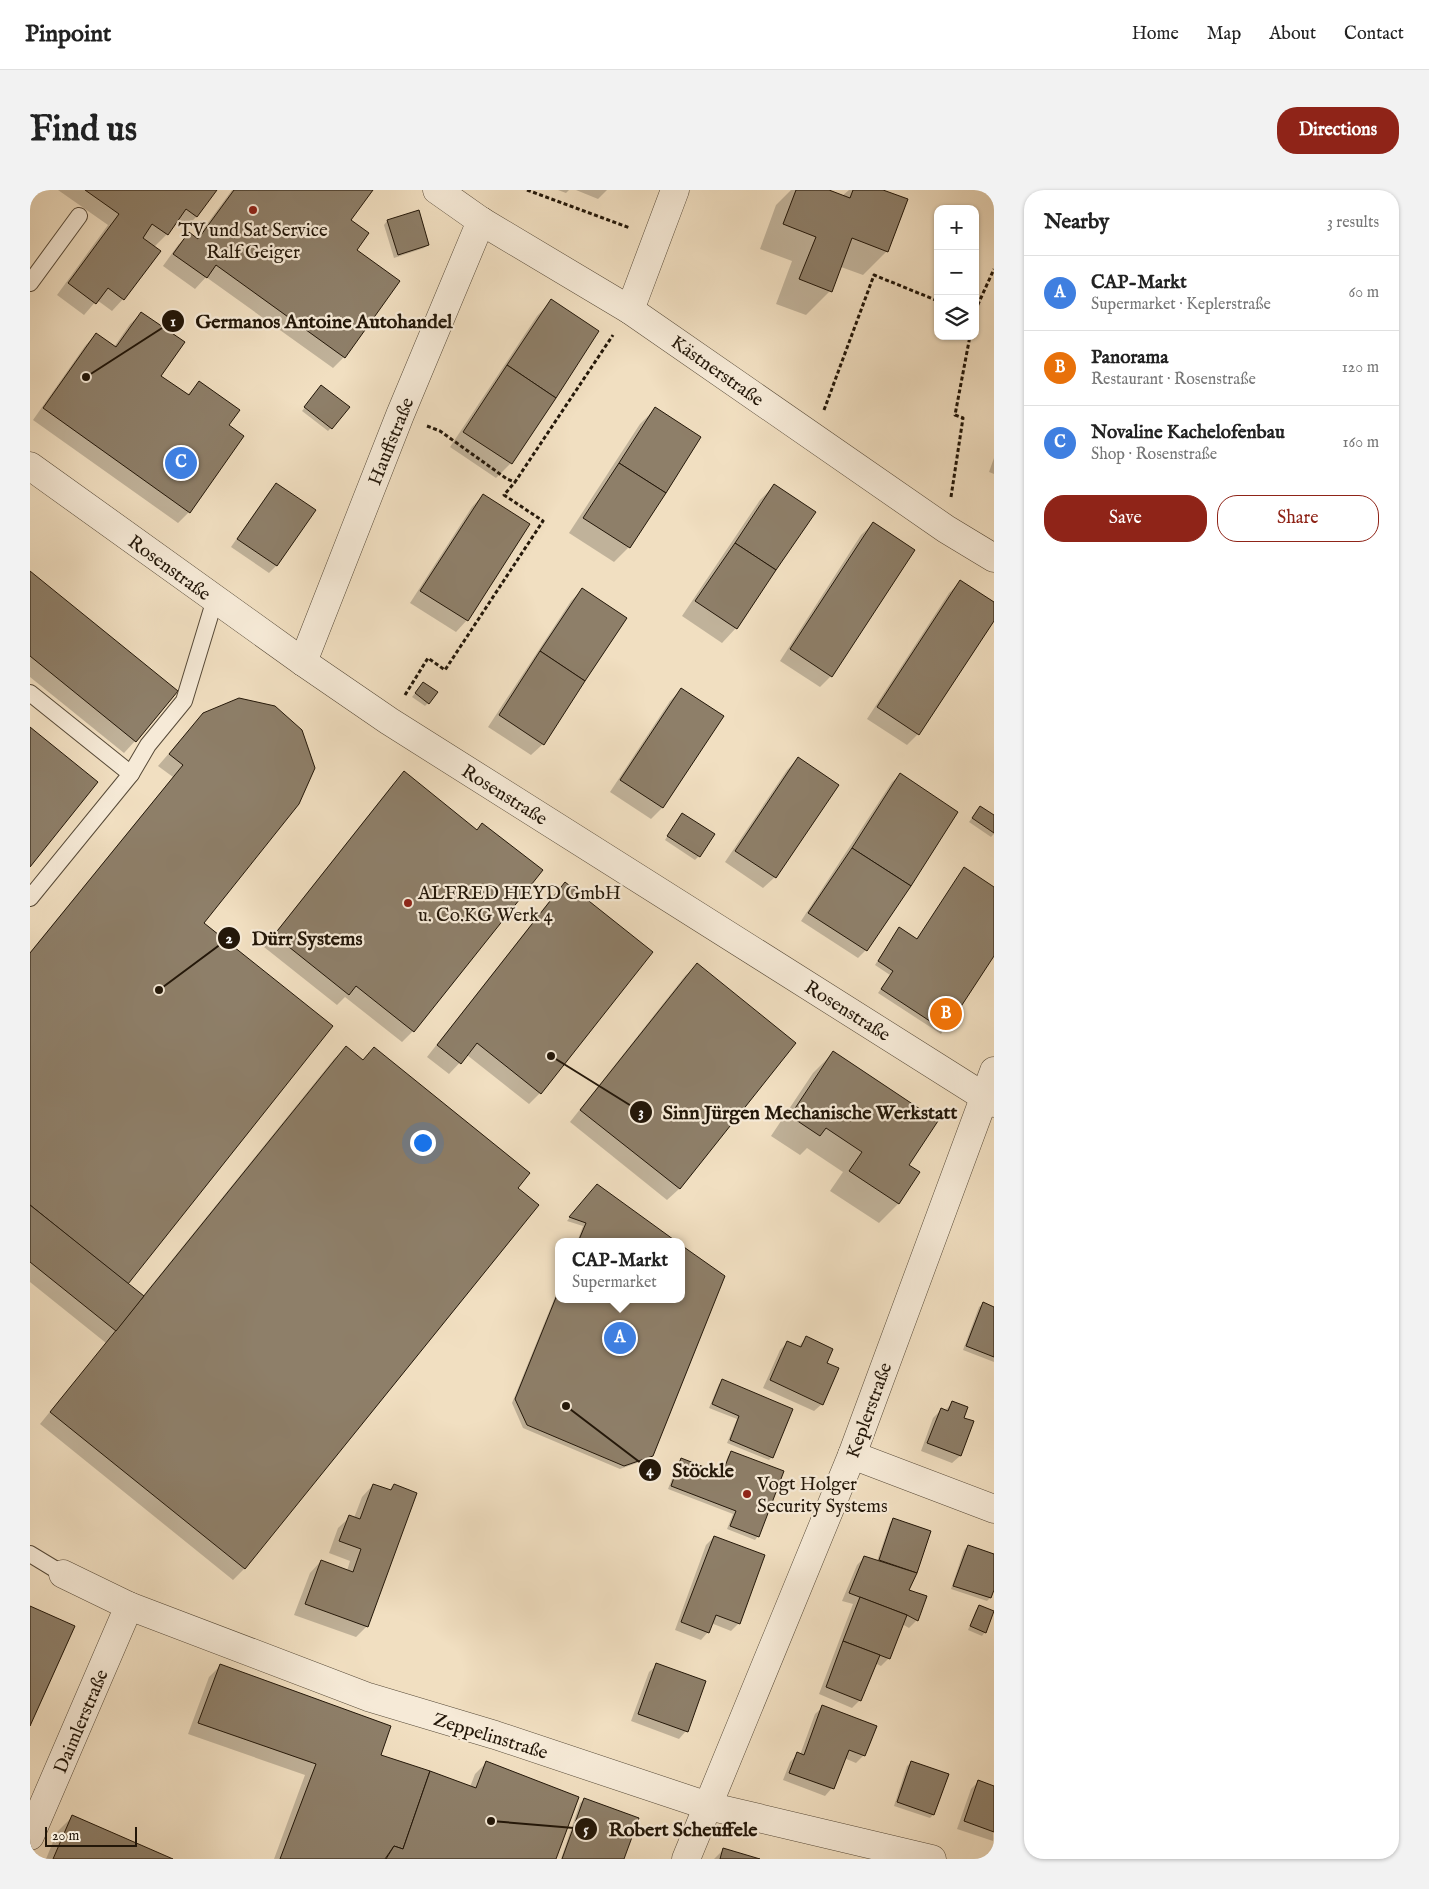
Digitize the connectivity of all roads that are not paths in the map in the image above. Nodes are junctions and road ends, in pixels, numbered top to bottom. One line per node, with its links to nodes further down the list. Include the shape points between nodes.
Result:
1 (437, 190): 4 (street, Kästnerstraße)
2 (674, 190): 6 (street)
3 (79, 216): 5 (lane)
4 (481, 221): 6 (street, Kästnerstraße); 10 (street, Hauffstraße)
5 (30, 283)
6 (630, 310): 8 (street, Kästnerstraße, via 946,530)
7 (30, 466): 9 (street, Rosenstraße)
8 (994, 558)
9 (214, 599): 10 (street, Rosenstraße); 12 (lane, via 184,701 148,745)
10 (303, 662): 15 (street, Rosenstraße, via 389,721)
11 (30, 693): 12 (lane)
12 (131, 774): 13 (lane)
13 (30, 898)
14 (994, 1071): 15 (street, Keplerstraße)
15 (989, 1099): 16 (street, Keplerstraße)
16 (852, 1455): 17 (street); 21 (street, Keplerstraße)
17 (994, 1509)
18 (30, 1554): 19 (lane)
19 (63, 1574): 20 (street, Zeppelinstraße)
20 (130, 1606): 21 (street, Zeppelinstraße, via 368,1697 495,1735); 22 (street, Daimlerstraße)
21 (708, 1806): 23 (street, Keplerstraße); 24 (street, Zeppelinstraße)
22 (30, 1836)
23 (686, 1859)
24 (932, 1859)

